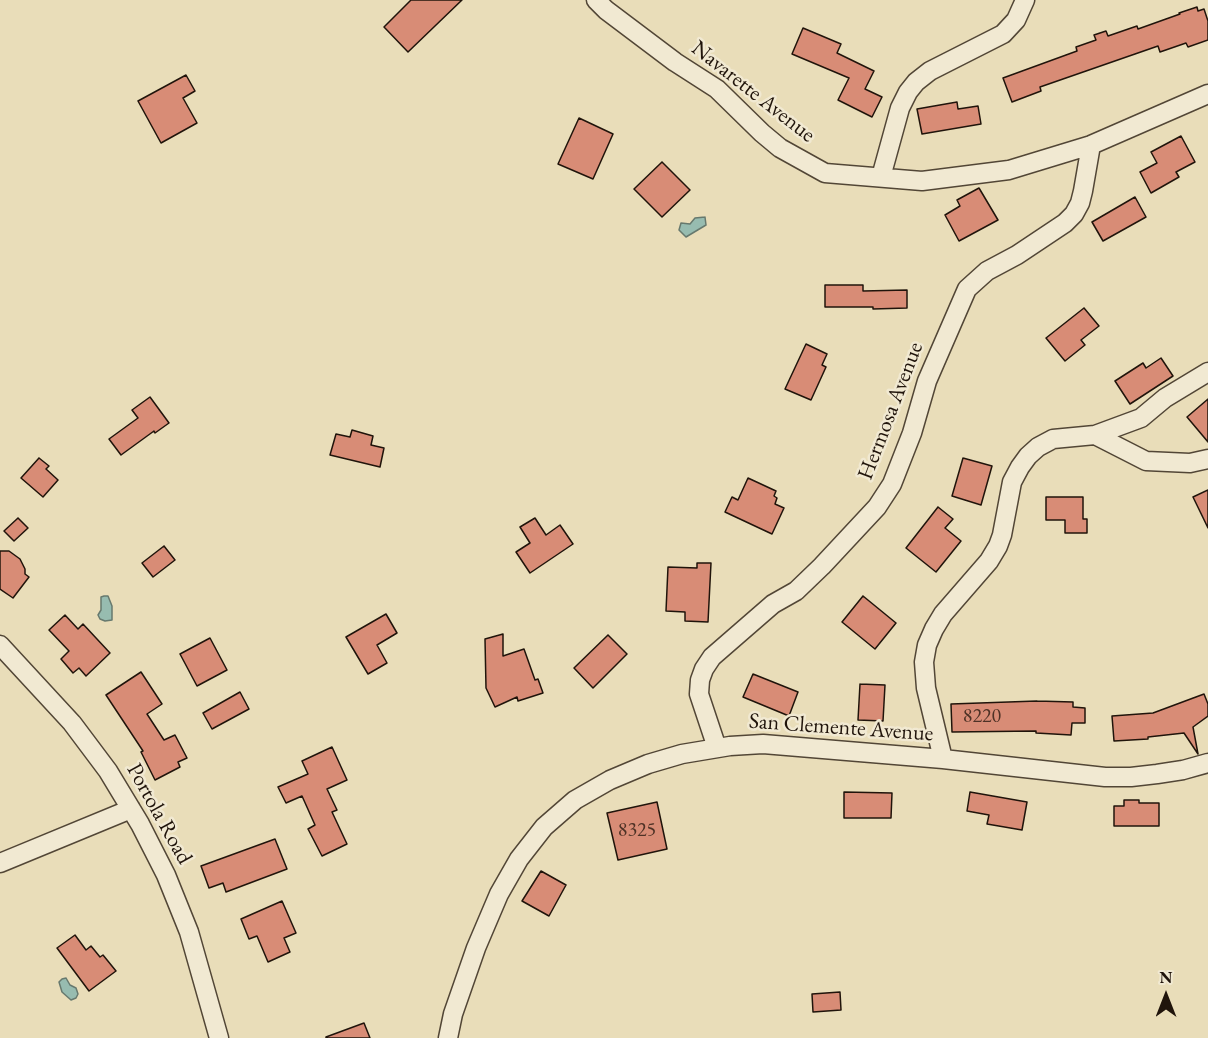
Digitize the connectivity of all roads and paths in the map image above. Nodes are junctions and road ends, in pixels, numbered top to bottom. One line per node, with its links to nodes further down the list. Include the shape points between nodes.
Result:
1 (596, 0): 5 (street, Navarette Avenue, via 675,62 717,89 787,152 825,173)
2 (1025, 0): 5 (street, via 1016,20 1003,34 916,82 900,108)
3 (1208, 94): 4 (street, Navarette Avenue)
4 (1091, 145): 5 (street, Navarette Avenue, via 1008,170 922,181); 10 (street, Hermosa Avenue, via 1083,191 1074,214 1017,255 987,271 967,289 927,381 892,484 878,507 796,591 773,604 712,657 704,669 699,694)
5 (881, 177)
6 (1208, 372): 7 (street, via 1141,418)
7 (1095, 435): 8 (street, via 1146,461 1190,463); 11 (street, via 1053,439 1028,456 1012,482 998,546 934,629 924,663)
8 (1208, 459)
9 (0, 645): 13 (street, Portola Road, via 72,723)
10 (717, 748): 11 (street, San Clemente Avenue, via 763,744); 16 (street, San Clemente Avenue, via 648,764 610,780 575,800 544,827 499,894 476,948)
11 (943, 759): 12 (street, San Clemente Avenue, via 1105,777 1157,774)
12 (1208, 762)
13 (131, 809): 14 (street); 15 (street, Portola Road, via 166,875 189,932)
14 (0, 863)
15 (219, 1038)
16 (448, 1038)

